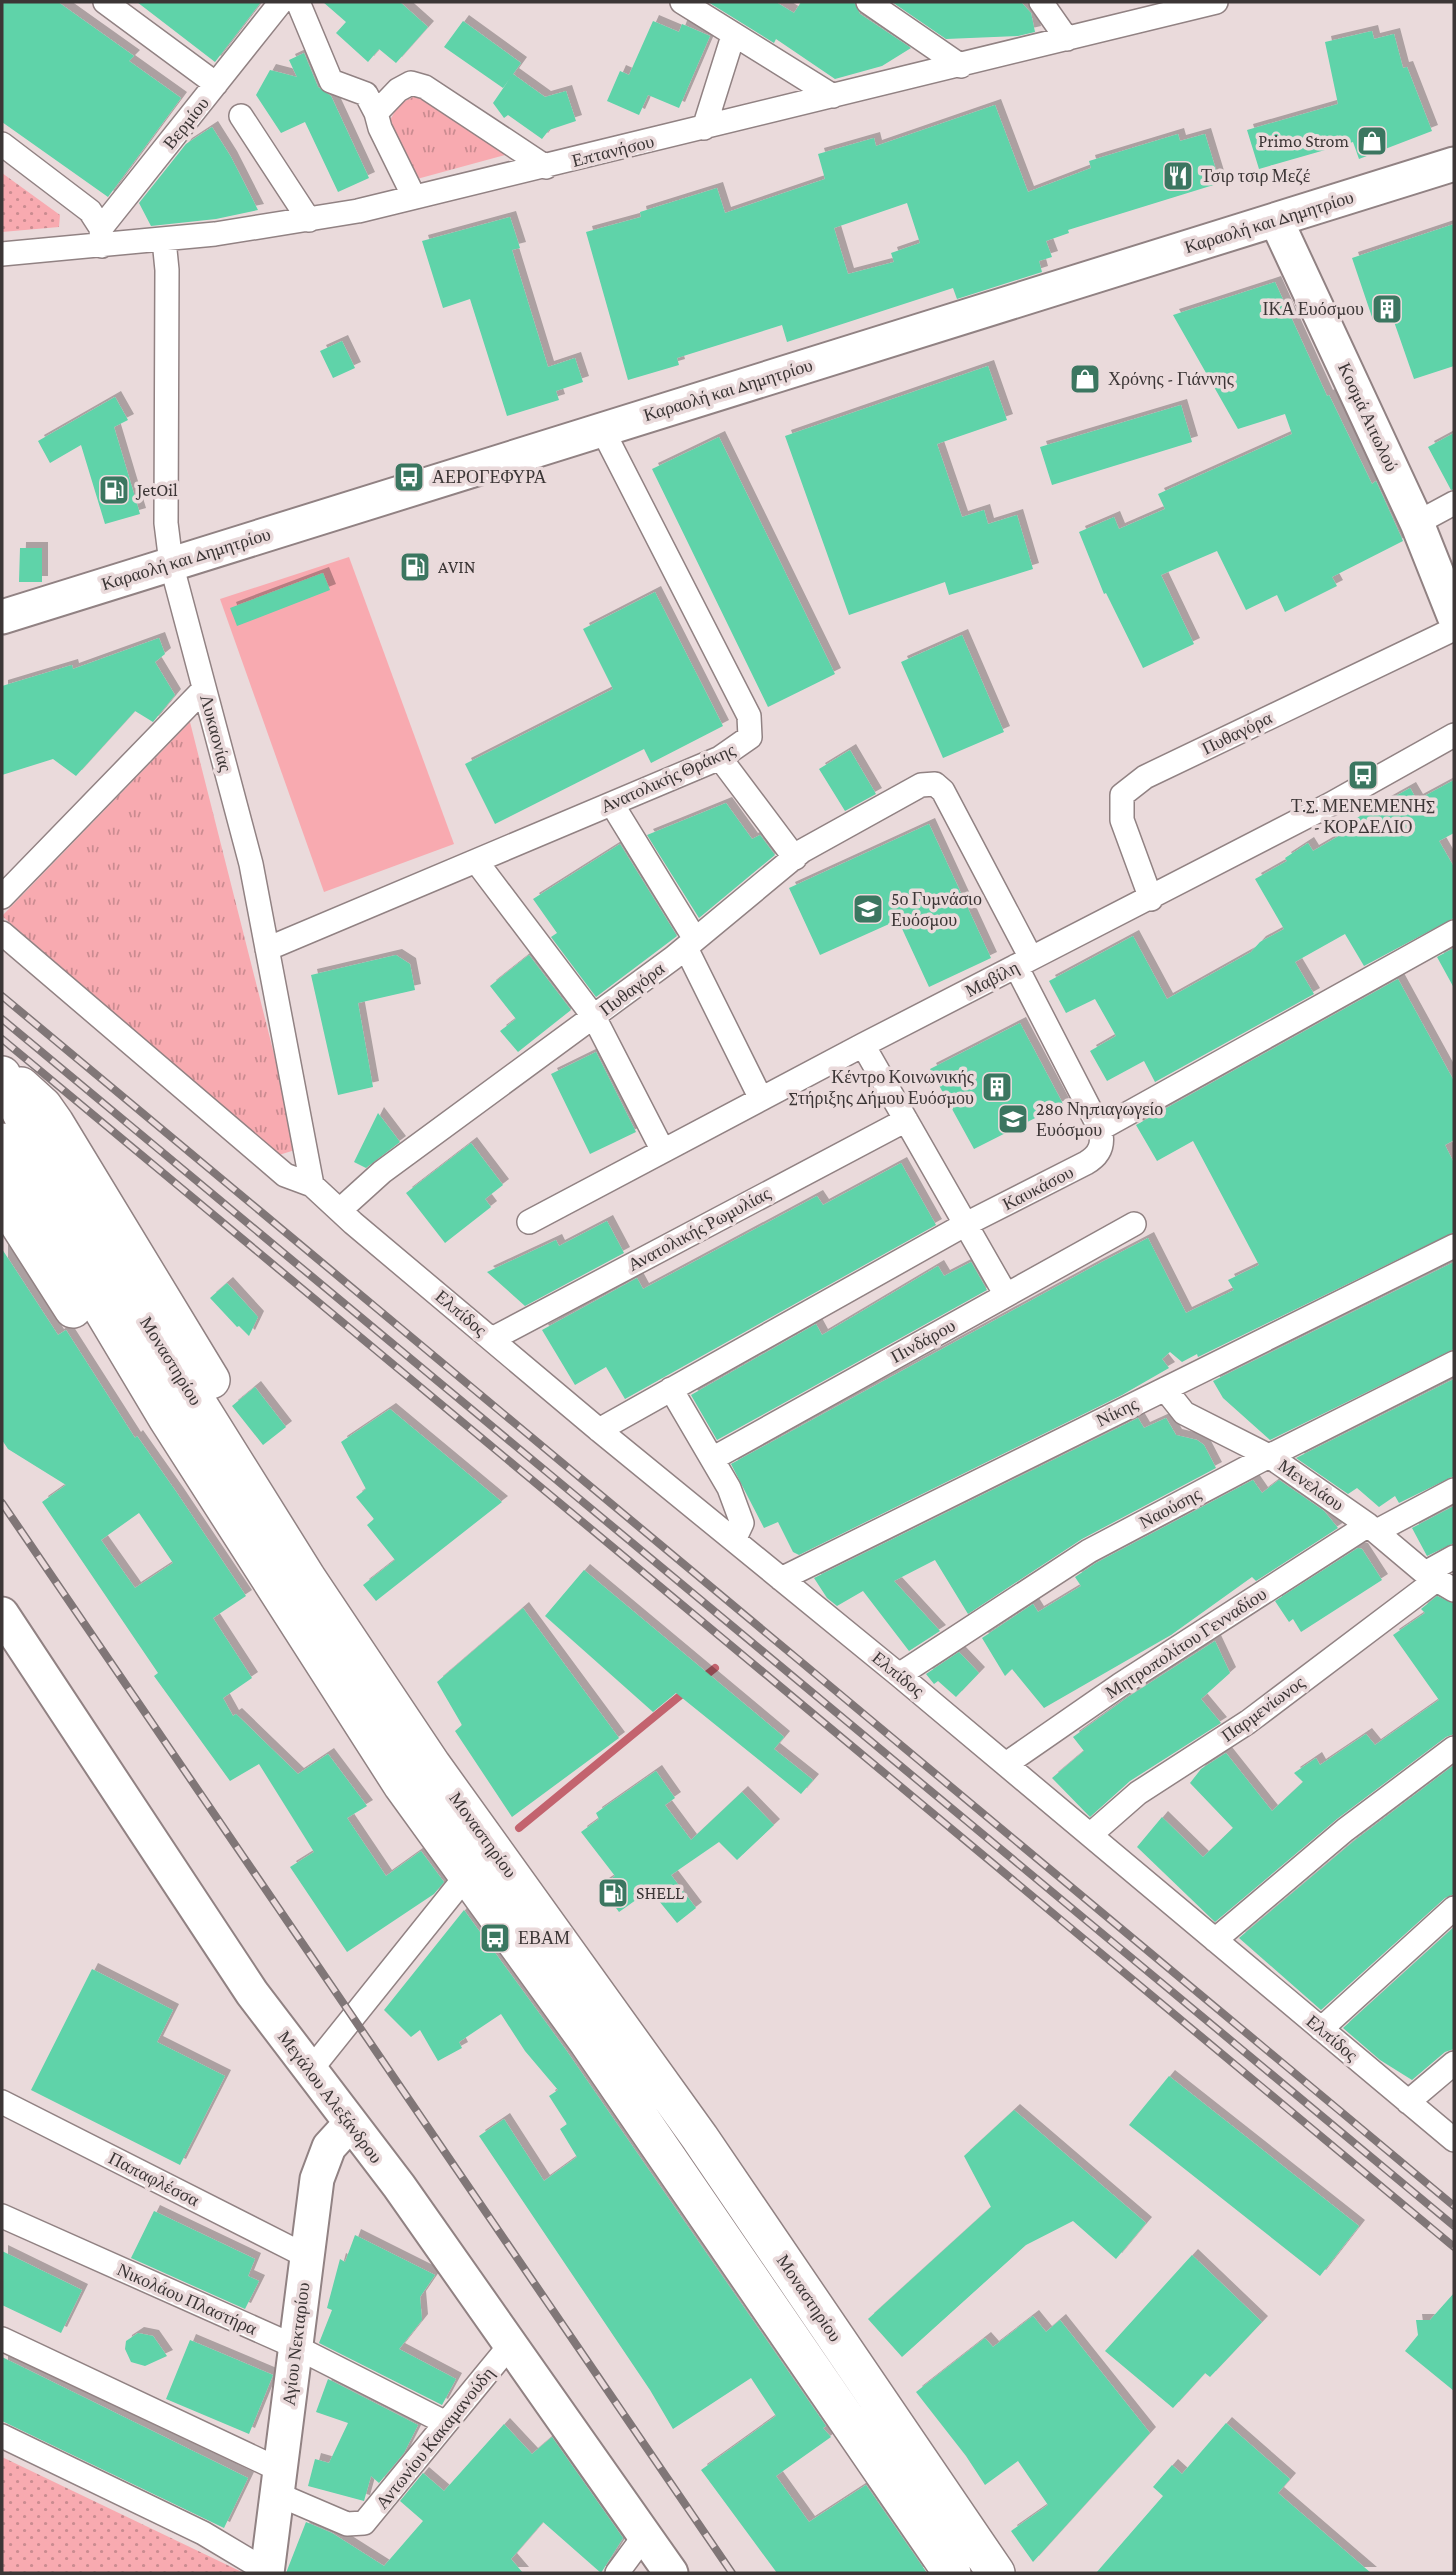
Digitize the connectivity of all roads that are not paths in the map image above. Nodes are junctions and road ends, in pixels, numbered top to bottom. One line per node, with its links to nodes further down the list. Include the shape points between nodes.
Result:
1 (105, 2): 11 (street)
2 (281, 2): 11 (street, Βερμίου)
3 (298, 2): 13 (street, via 331,81 366,94)
4 (682, 2): 8 (street)
5 (868, 2): 10 (street)
6 (1041, 2): 9 (street)
7 (1216, 2): 9 (street, Επτανήσου)
8 (733, 36): 12 (street); 15 (street)
9 (1067, 39): 10 (street, Επτανήσου)
10 (961, 66): 12 (street, Επτανήσου)
11 (216, 85): 22 (street, Βερμίου)
12 (834, 96): 15 (street, Επτανήσου)
13 (376, 113): 18 (street, via 405,86 425,87); 19 (street)
14 (241, 116): 20 (street)
15 (704, 128): 18 (street, Επτανήσου)
16 (2, 144): 22 (street, via 79,201 98,220)
17 (1454, 164): 21 (street, Καραολή και Δημητρίου)
18 (546, 167): 19 (street, Επτανήσου)
19 (414, 197): 20 (street, Επτανήσου)
20 (309, 220): 23 (street, Επτανήσου)
21 (1276, 220): 25 (street, Καραολή και Δημητρίου); 27 (street, Κοσμά Αιτωλού)
22 (101, 237): 23 (street, Επτανήσου); 24 (street, Επτανήσου)
23 (164, 240): 28 (street, Λυκαονίας, via 166,523)
24 (2, 254)
25 (602, 429): 28 (street, Καραολή και Δημητρίου); 34 (street, Ανατολικής Θράκης, via 749,716 750,737)
26 (1454, 503): 27 (street)
27 (1417, 523): 29 (street, Κοσμά Αιτωλού)
28 (172, 563): 30 (street, Καραολή και Δημητρίου); 32 (street, Λυκαονίας)
29 (1454, 616)
30 (2, 617)
31 (1454, 629): 39 (street, Πυθαγόρα, via 1145,777 1122,795 1122,820)
32 (204, 689): 38 (street); 43 (street, Λυκαονίας, via 251,864)
33 (1454, 735): 39 (street, Μαβίλη)
34 (720, 758): 35 (street, Ανατολικής Θράκης); 36 (street)
35 (612, 804): 37 (street, Ανατολικής Θράκης); 42 (street)
36 (795, 858): 42 (street, Πυθαγόρα); 44 (street, Πυθαγόρα, via 917,786 939,786)
37 (476, 861): 43 (street, Ανατολικής Θράκης); 45 (street)
38 (2, 897)
39 (1151, 898): 44 (street, Μαβίλη)
40 (1454, 932): 51 (street)
41 (2, 933): 54 (street, via 285,1175)
42 (690, 943): 45 (street, Πυθαγόρα); 49 (street)
43 (267, 949): 54 (street, Λυκαονίας)
44 (1023, 962): 46 (street, Μαβίλη); 51 (street)
45 (594, 1017): 53 (street); 56 (street, Πυθαγόρα, via 382,1172)
46 (863, 1045): 49 (street, Μαβίλη); 50 (street)
47 (2, 1070): 80 (main road, via 43,1106 55,1123 326,1568 401,1682)
48 (2, 1075): 75 (main road, Μοναστηρίου, via 40,1152)
49 (761, 1099): 53 (street, Μαβίλη)
50 (906, 1120): 58 (street); 62 (street, Ανατολικής Ρωμυλίας)
51 (1100, 1129): 58 (street, Καυκάσου, via 1102,1142 1091,1160)
52 (2, 1142): 75 (main road, Μοναστηρίου, via 167,1418)
53 (663, 1151): 57 (street, Μαβίλη)
54 (312, 1185): 56 (street)
55 (2, 1198): 81 (main road, via 342,1719)
56 (340, 1210): 62 (street, Ελπίδος)
57 (529, 1222)
58 (966, 1224): 61 (street); 64 (street, Καυκάσου)
59 (1133, 1224): 61 (street, Πινδάρου)
60 (1454, 1246): 65 (street, Νίκης)
61 (1006, 1295): 68 (street, Πινδάρου)
62 (492, 1339): 66 (street, Ελπίδος)
63 (1454, 1363): 67 (street, Ναούσης)
64 (671, 1389): 66 (street, Καυκάσου); 68 (street)
65 (1165, 1389): 67 (street, Μενελάου, via 1184,1413); 73 (street, Νίκης)
66 (599, 1430): 71 (street, Ελπίδος)
67 (1269, 1456): 70 (street, Μενελάου); 77 (street, Ναούσης, via 1089,1551)
68 (712, 1459): 71 (street, via 742,1522)
69 (1454, 1490): 70 (street, Μητροπολίτου Γενναδίου)
70 (1373, 1528): 74 (street, Μενελάου); 79 (street, Μητροπολίτου Γενναδίου, via 1120,1685)
71 (734, 1540): 73 (street, Ελπίδος)
72 (1454, 1557): 74 (street, Παρμενίωνος)
73 (780, 1579): 77 (street, Ελπίδος)
74 (1438, 1581): 82 (street, Παρμενίωνος, via 1248,1722 1138,1793)
75 (294, 1586): 80 (main road, Μοναστηρίου); 81 (main road, Μοναστηρίου)
76 (2, 1614): 88 (street, Μεγάλου Αλεξάνδρου, via 206,1925)
77 (899, 1675): 79 (street, Ελπίδος)
78 (1454, 1748): 85 (street, via 1345,1830)
79 (1006, 1764): 82 (street, Ελπίδος)
80 (432, 1765): 106 (main road, Μοναστηρίου, via 700,2138)
81 (402, 1785): 83 (main road, Μοναστηρίου)
82 (1090, 1835): 85 (street, Ελπίδος)
83 (467, 1875): 88 (street); 105 (main road, Μοναστηρίου, via 588,2042)
84 (1454, 1908): 86 (street)
85 (1215, 1940): 86 (street, Ελπίδος)
86 (1321, 2029): 90 (street, Ελπίδος)
87 (1454, 2063): 90 (street)
88 (309, 2072): 91 (street, Μεγάλου Αλεξάνδρου)
89 (2, 2102): 94 (street, Παπαφλέσσα)
90 (1408, 2102): 92 (street, Ελπίδος)
91 (349, 2124): 94 (street, Αγίου Νεκταρίου, via 329,2147 320,2167); 96 (street, Μεγάλου Αλεξάνδρου)
92 (1454, 2140)
93 (2, 2216): 97 (street, Νικολάου Πλαστήρα)
94 (306, 2256): 97 (street, Αγίου Νεκταρίου)
95 (2, 2339): 100 (street, Αντωνίου Κακαμανούδη)
96 (511, 2344): 98 (street, Αντωνίου Κακαμανούδη); 101 (street, Μεγάλου Αλεξάνδρου)
97 (296, 2347): 98 (street, Νικολάου Πλαστήρα); 100 (street, Αγίου Νεκταρίου)
98 (446, 2423): 100 (street, Αντωνίου Κακαμανούδη, via 364,2523 347,2524)
99 (2, 2436): 102 (street, via 203,2533)
100 (278, 2482): 102 (street, Αγίου Νεκταρίου)
101 (645, 2535): 103 (street); 104 (street, Μεγάλου Αλεξάνδρου)
102 (268, 2573)
103 (617, 2573)
104 (671, 2573)
105 (952, 2573)
106 (996, 2573)

